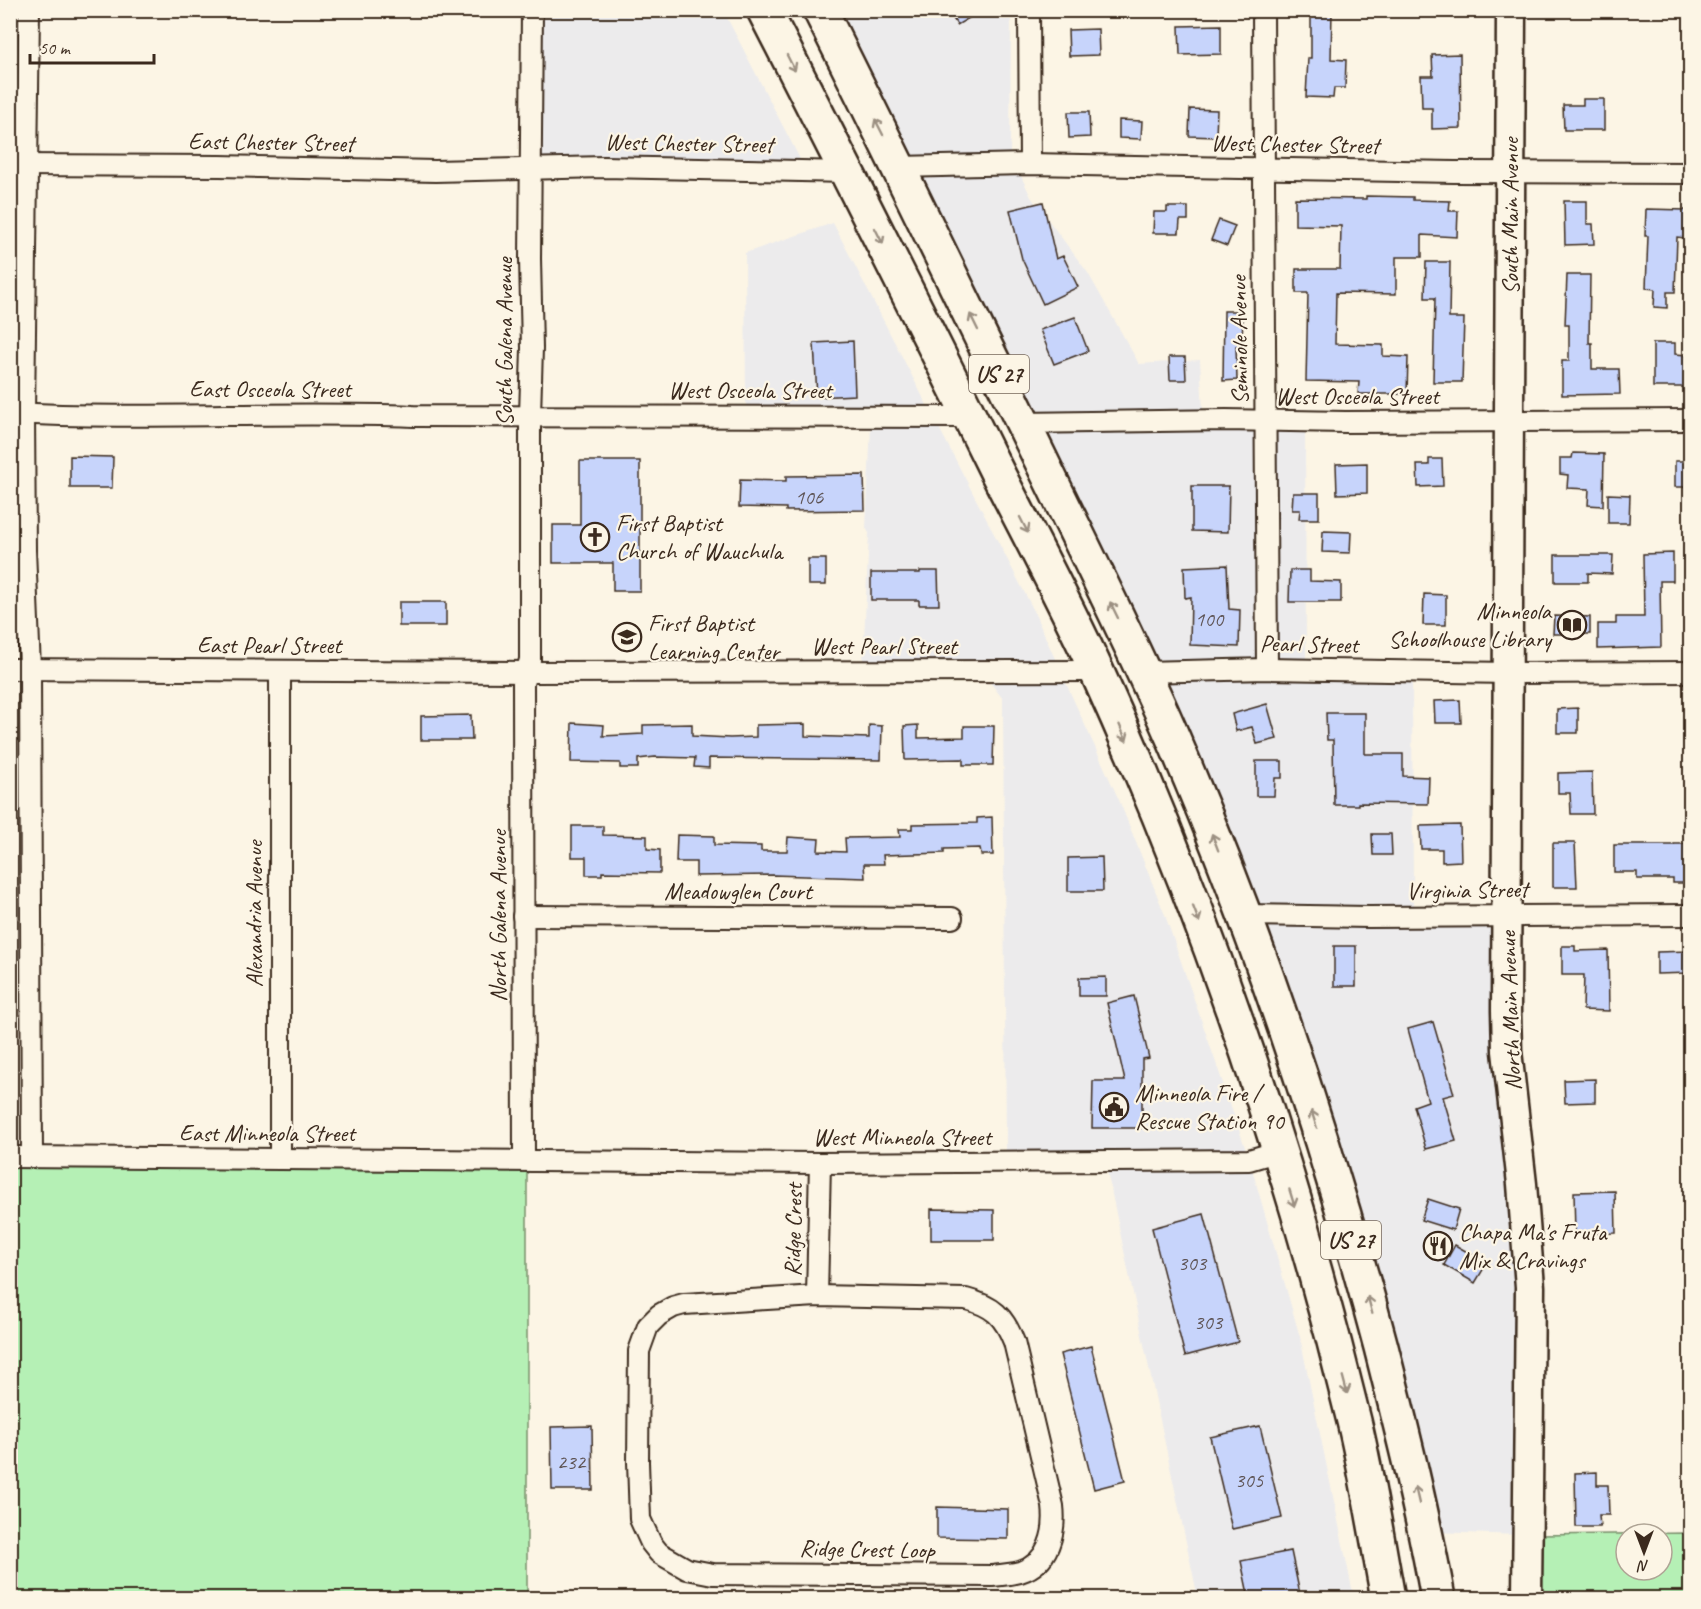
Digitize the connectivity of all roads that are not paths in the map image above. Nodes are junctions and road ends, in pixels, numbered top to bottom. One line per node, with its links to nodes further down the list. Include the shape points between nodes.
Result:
1 (28, 10): 9 (street)
2 (532, 10): 11 (street, South Galena Avenue)
3 (765, 10): 13 (highway, US 27, one-way to 13)
4 (820, 10): 10 (highway, US 27, one-way to 4)
5 (1029, 10): 8 (street)
6 (1263, 10): 12 (street, Seminole Avenue)
7 (1511, 10): 14 (street, South Main Avenue)
8 (1030, 164): 10 (street, West Chester Street); 12 (street, West Chester Street)
9 (19, 166): 11 (street, East Chester Street); 16 (street)
10 (899, 167): 22 (highway, US 27, one-way to 10)
11 (531, 169): 13 (street, West Chester Street); 17 (street, South Galena Avenue)
12 (1263, 169): 14 (street, West Chester Street); 20 (street, Seminole Avenue)
13 (847, 172): 18 (highway, US 27, one-way to 18)
14 (1510, 172): 15 (street, West Chester Street); 21 (street, South Main Avenue)
15 (1690, 173)
16 (17, 413): 17 (street, East Osceola Street); 24 (street, via 26,550)
17 (530, 415): 18 (street, West Osceola Street); 28 (street, South Galena Avenue)
18 (970, 417): 23 (highway, US 27, one-way to 23)
19 (1690, 420): 21 (street, West Osceola Street)
20 (1266, 421): 21 (street, West Osceola Street); 22 (street, West Osceola Street); 25 (street, Seminole Avenue)
21 (1509, 422): 31 (street, North Main Avenue)
22 (1023, 423): 29 (highway, US 27, one-way to 22)
23 (1063, 604): 27 (highway, US 27); 29 (highway, via 1107,647)
24 (20, 669): 26 (street, East Pearl Street); 40 (street)
25 (1267, 669): 29 (street, Pearl Street); 31 (street, Pearl Street)
26 (280, 671): 28 (street, East Pearl Street); 41 (street, Alexandria Avenue)
27 (1096, 671): 28 (street, West Pearl Street); 32 (highway, via 1134,697); 38 (highway, US 27, one-way to 38, via 1198,918)
28 (527, 672): 36 (street, North Galena Avenue, via 523,683)
29 (1143, 672): 32 (highway, US 27)
30 (1690, 672): 31 (street, Pearl Street)
31 (1509, 674): 34 (street, North Main Avenue)
32 (1174, 740): 33 (highway, US 27, one-way to 32)
33 (1243, 915): 34 (street, Virginia Street); 46 (highway, US 27, one-way to 33, via 1401,1427 1362,1278 1286,1033)
34 (1507, 915): 35 (street, Virginia Street); 47 (street, North Main Avenue, via 1508,1051 1530,1287)
35 (1690, 915)
36 (523, 916): 37 (street, Meadowglen Court); 42 (street, North Galena Avenue)
37 (952, 918)
38 (1279, 1151): 43 (street, West Minneola Street, via 1250,1160); 45 (highway, US 27, one-way to 45, via 1355,1425)
39 (10, 1157): 40 (street, East Minneola Street)
40 (32, 1157): 41 (street, East Minneola Street)
41 (280, 1158): 42 (street, East Minneola Street)
42 (524, 1160): 43 (street, West Minneola Street)
43 (820, 1164): 44 (street, Ridge Crest)
44 (817, 1296): 44 (street, Ridge Crest Loop, via 966,1299 999,1314 1014,1342 1054,1514 1049,1544 1032,1567 992,1576 713,1574 687,1569 655,1548 640,1519 638,1462 639,1351 648,1326 658,1315 684,1304)
45 (1388, 1599)
46 (1438, 1599)
47 (1527, 1599)

